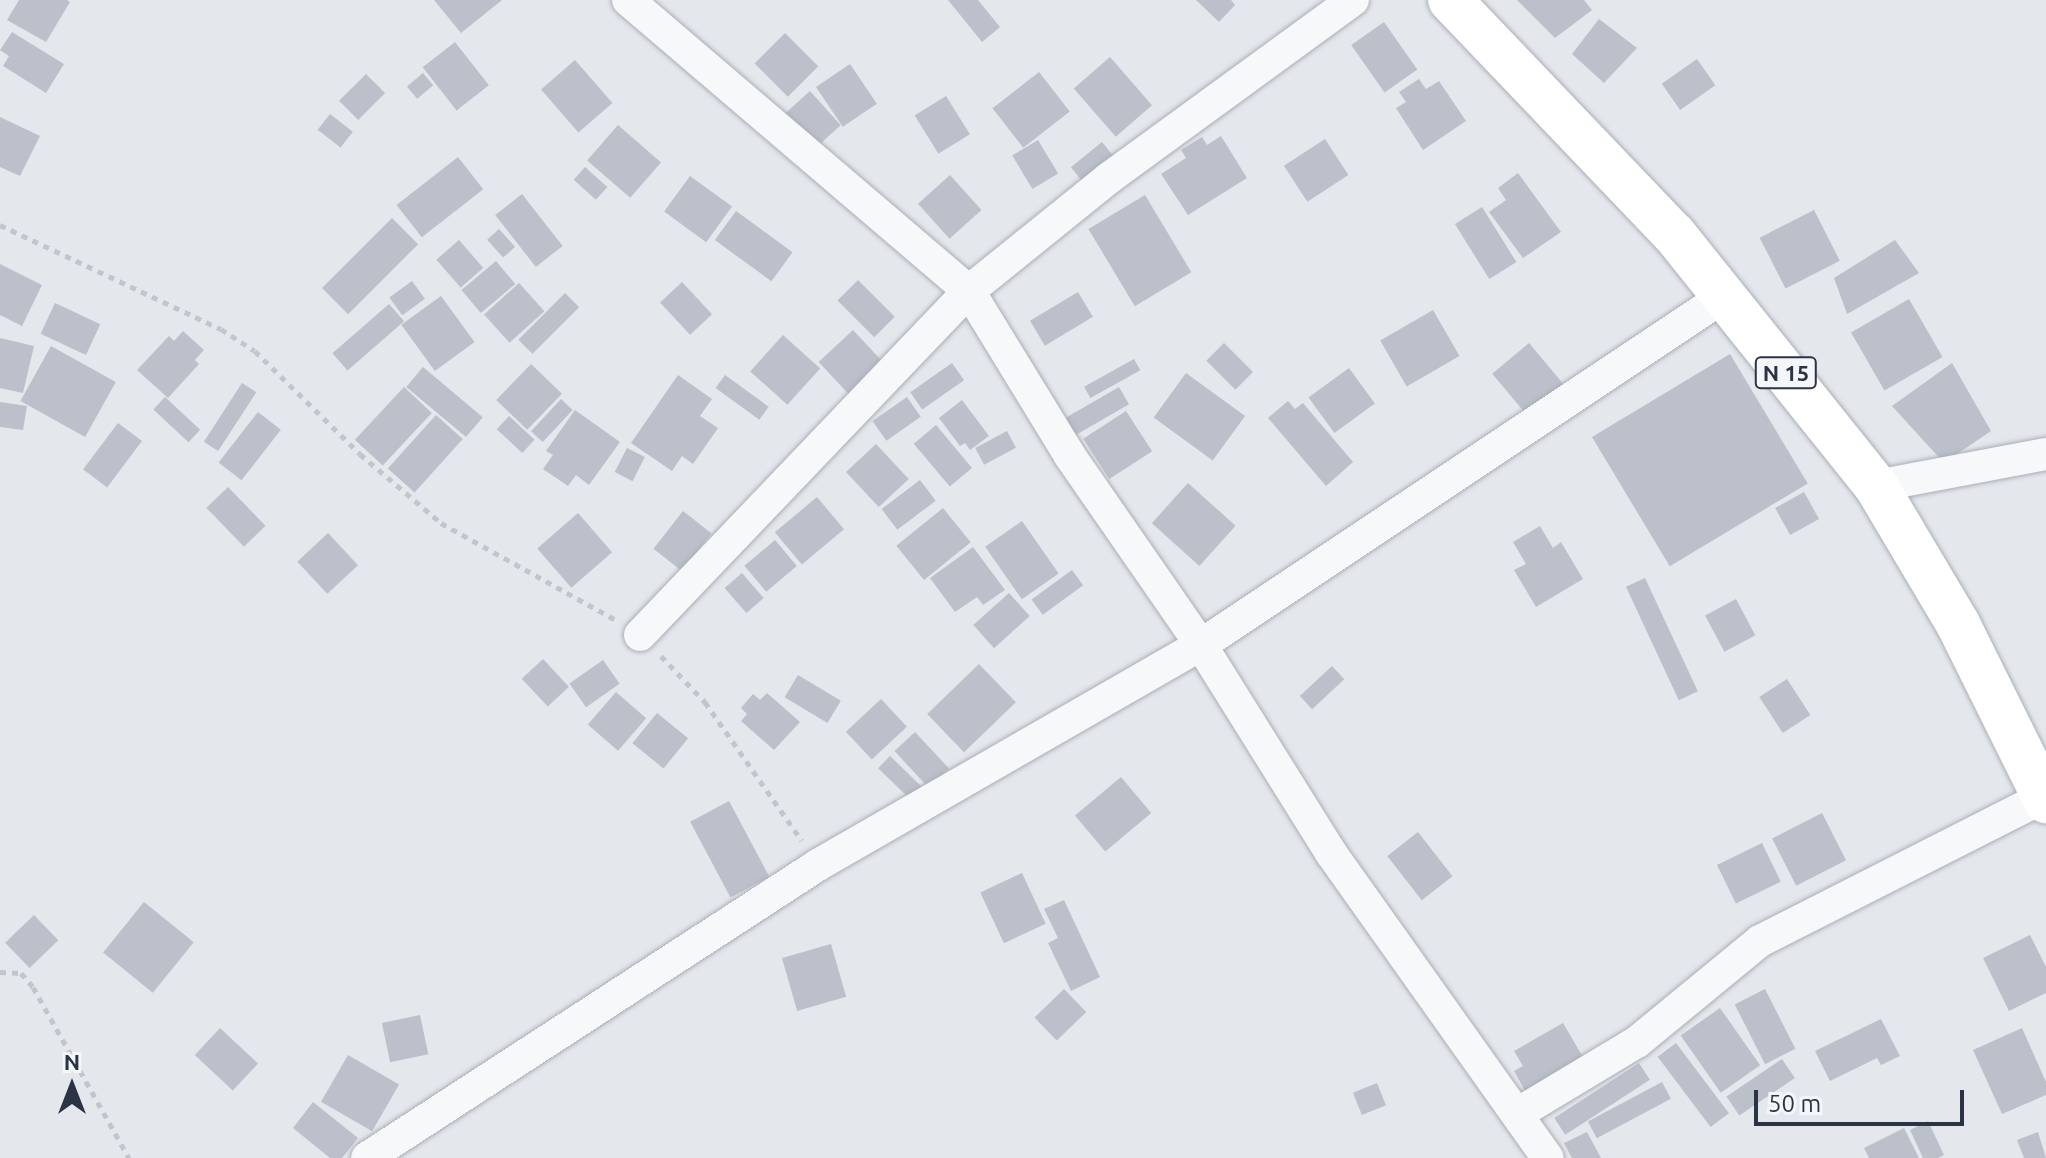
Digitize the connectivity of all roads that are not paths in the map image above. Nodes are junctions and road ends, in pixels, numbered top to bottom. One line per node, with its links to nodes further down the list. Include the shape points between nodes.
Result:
1 (628, 0): 4 (street)
2 (1353, 0): 4 (street, via 1109,178)
3 (1450, 0): 5 (highway, N 15, via 1588,140)
4 (969, 291): 8 (street); 9 (street, via 1070,456)
5 (1723, 297): 7 (highway, N 15); 9 (street)
6 (2046, 454): 7 (street)
7 (1876, 486): 10 (highway, N 15, via 1958,624)
8 (640, 635)
9 (1201, 645): 11 (street, via 1353,887); 12 (street, via 818,865)
10 (2045, 799): 11 (street, via 1760,941 1637,1042)
11 (1517, 1114): 13 (street)
12 (367, 1158)
13 (1548, 1158)

